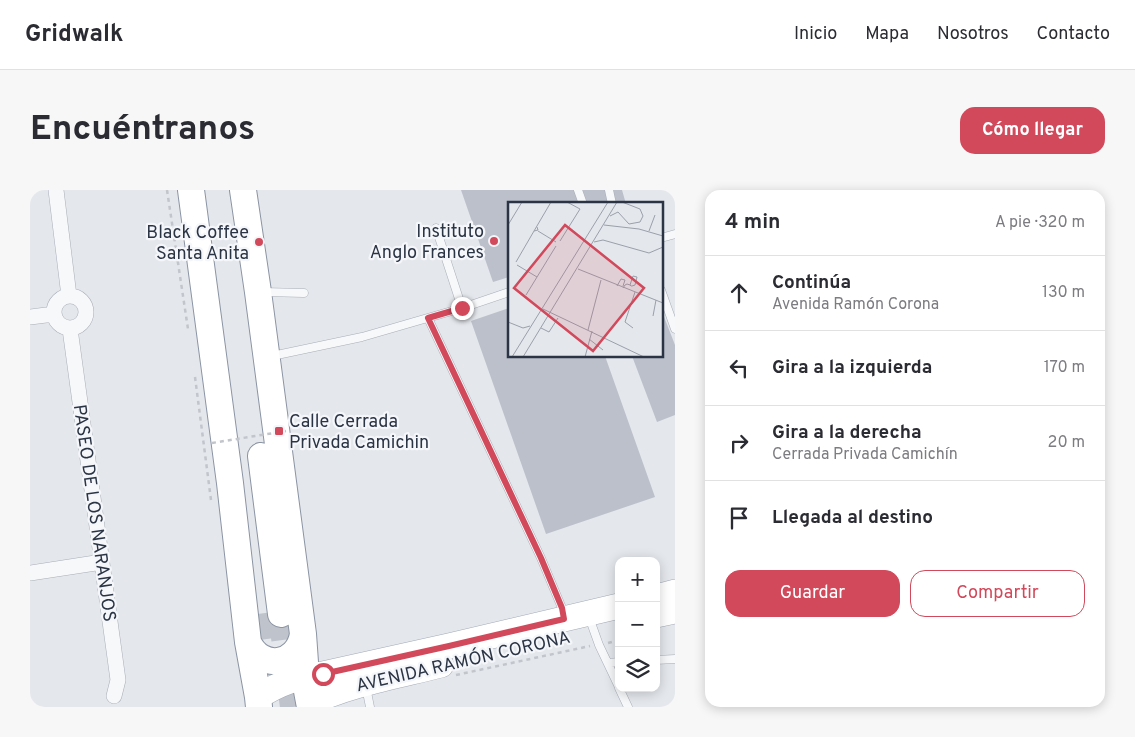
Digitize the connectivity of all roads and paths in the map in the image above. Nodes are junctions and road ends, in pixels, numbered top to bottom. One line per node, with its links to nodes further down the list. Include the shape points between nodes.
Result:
1 (56, 190): 16 (street)
2 (167, 190): 23 (path)
3 (191, 190): 40 (highway)
4 (202, 190): 5 (highway, via 269,614)
5 (229, 190)
6 (243, 190): 12 (highway)
7 (578, 190): 8 (lane)
8 (582, 202)
9 (436, 228): 17 (lane)
10 (675, 234): 11 (lane)
11 (662, 238)
12 (258, 292): 15 (lane); 24 (highway)
13 (508, 292): 17 (lane)
14 (662, 293): 21 (lane)
15 (304, 294)
16 (69, 296): 18 (street, via 56,302); 22 (street, via 80,299 86,307 85,320)
17 (462, 308): 20 (lane)
18 (54, 314): 19 (street); 22 (street, via 55,320)
19 (30, 317)
20 (428, 318): 24 (lane); 37 (lane, via 562,608)
21 (675, 329)
22 (70, 330): 29 (street, PASEO DE LOS NARANJOS)
23 (189, 332)
24 (267, 357): 38 (highway)
25 (194, 370): 28 (path)
26 (286, 431): 27 (path, bridge)
27 (212, 443)
28 (208, 481)
29 (102, 562): 30 (street); 50 (street, PASEO DE LOS NARANJOS, via 118,680)
30 (30, 573)
31 (675, 592): 32 (main road)
32 (660, 596)
33 (615, 609): 37 (main road, AVENIDA RAMÓN CORONA)
34 (675, 611): 35 (main road)
35 (660, 614)
36 (615, 624): 37 (main road, AVENIDA RAMÓN CORONA)
37 (586, 627): 39 (path); 44 (lane); 45 (main road, AVENIDA RAMÓN CORONA, via 449,646); 46 (path); 49 (main road, AVENIDA RAMÓN CORONA)
38 (303, 634): 40 (highway, via 296,652 279,661 260,657); 45 (highway)
39 (615, 638)
40 (248, 642): 51 (highway)
41 (675, 659): 42 (lane)
42 (660, 660)
43 (615, 662): 44 (lane)
44 (608, 663): 47 (lane)
45 (306, 676): 51 (main road, AVENIDA RAMÓN CORONA, via 268,690); 52 (highway)
46 (453, 676)
47 (615, 679)
48 (621, 692): 53 (lane)
49 (368, 695): 52 (main road, AVENIDA RAMÓN CORONA, via 336,692)
50 (114, 696)
51 (259, 702)
52 (310, 705)
53 (628, 707)

